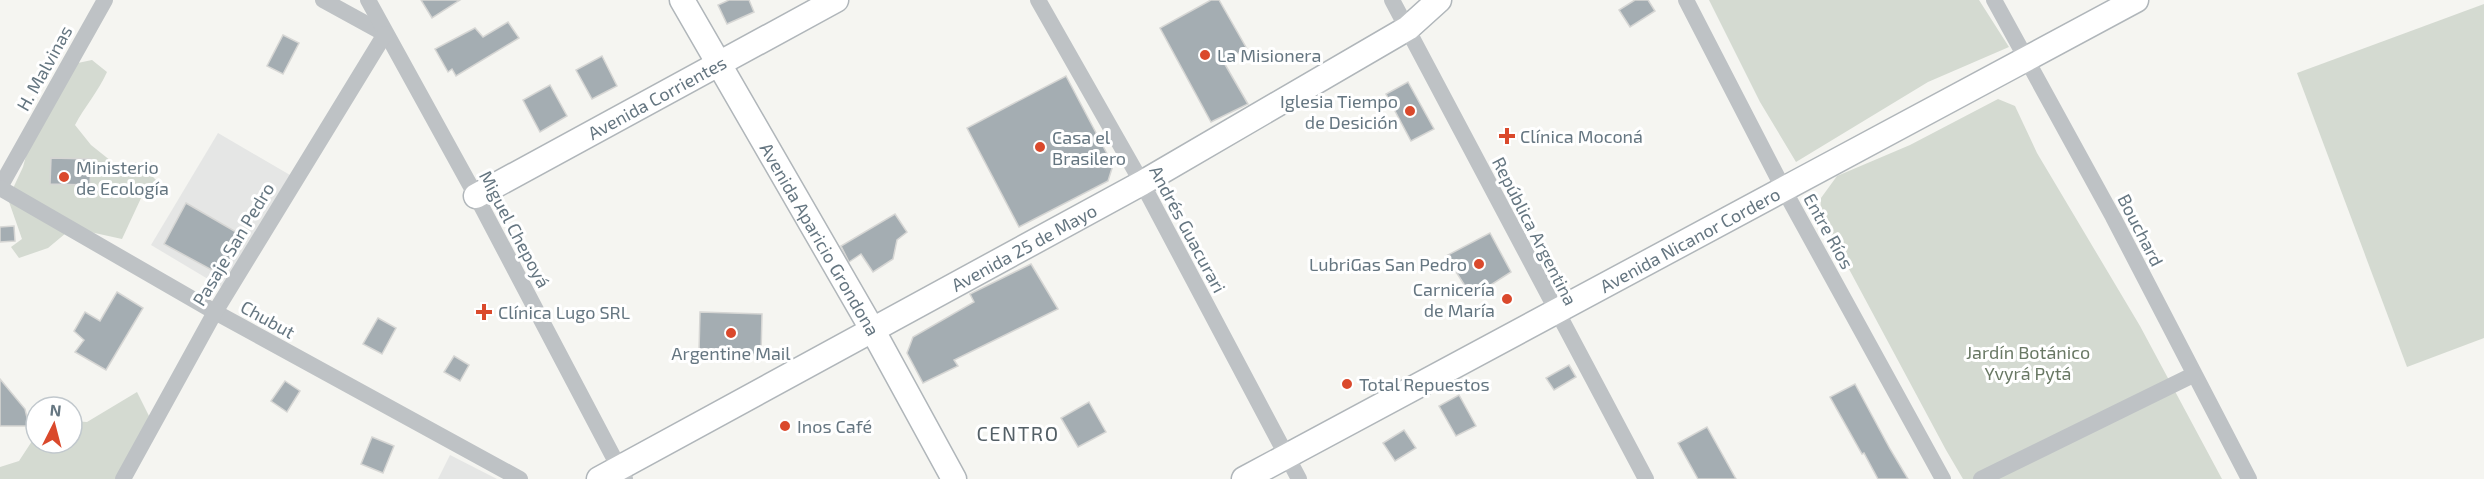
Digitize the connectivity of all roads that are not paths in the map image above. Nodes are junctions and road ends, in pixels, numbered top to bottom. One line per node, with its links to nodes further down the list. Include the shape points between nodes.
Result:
1 (105, 0): 17 (street, H. Malvinas)
2 (323, 0): 13 (street)
3 (368, 0): 13 (street, Miguel Chepoyá)
4 (682, 0): 15 (main road, Avenida Aparicio Grondona)
5 (836, 0): 15 (main road, Avenida Corrientes)
6 (1038, 0): 16 (street, Andrés Guacurari)
7 (1392, 0): 12 (street, República Argentina)
8 (1439, 0): 12 (main road, Avenida 25 de Mayo)
9 (1686, 0): 18 (street, Entre Ríos)
10 (1994, 0): 14 (street, Bouchard)
11 (2136, 0): 14 (main road, Avenida Nicanor Cordero)
12 (1408, 28): 16 (main road, Avenida 25 de Mayo); 21 (street, República Argentina)
13 (385, 34): 19 (street, Miguel Chepoyá); 20 (street, Pasaje San Pedro)
14 (2027, 58): 18 (main road, Avenida Nicanor Cordero); 23 (street, Bouchard)
15 (717, 65): 19 (main road, Avenida Corrientes); 22 (main road, Avenida Aparicio Grondona)
16 (1142, 183): 22 (main road, Avenida 25 de Mayo); 24 (street, Andrés Guacurari)
17 (0, 188): 20 (street, Chubut)
18 (1783, 188): 21 (main road, Avenida Nicanor Cordero); 32 (street, Entre Ríos)
19 (476, 196): 25 (street, Miguel Chepoyá)
20 (214, 312): 26 (street, Pasaje San Pedro); 27 (street, Chubut)
21 (1555, 312): 24 (main road, Avenida Nicanor Cordero); 31 (street, República Argentina)
22 (872, 329): 25 (main road, Avenida 25 de Mayo); 28 (main road, Avenida Aparicio Grondona)
23 (2193, 375): 33 (street); 34 (street, Bouchard)
24 (1287, 455): 29 (main road, Avenida Nicanor Cordero); 30 (street, Andrés Guacurari)
25 (614, 475)
26 (123, 479)
27 (520, 479)
28 (954, 479)
29 (1244, 479)
30 (1299, 479)
31 (1646, 479)
32 (1943, 479)
33 (1981, 479)
34 (2249, 479)

